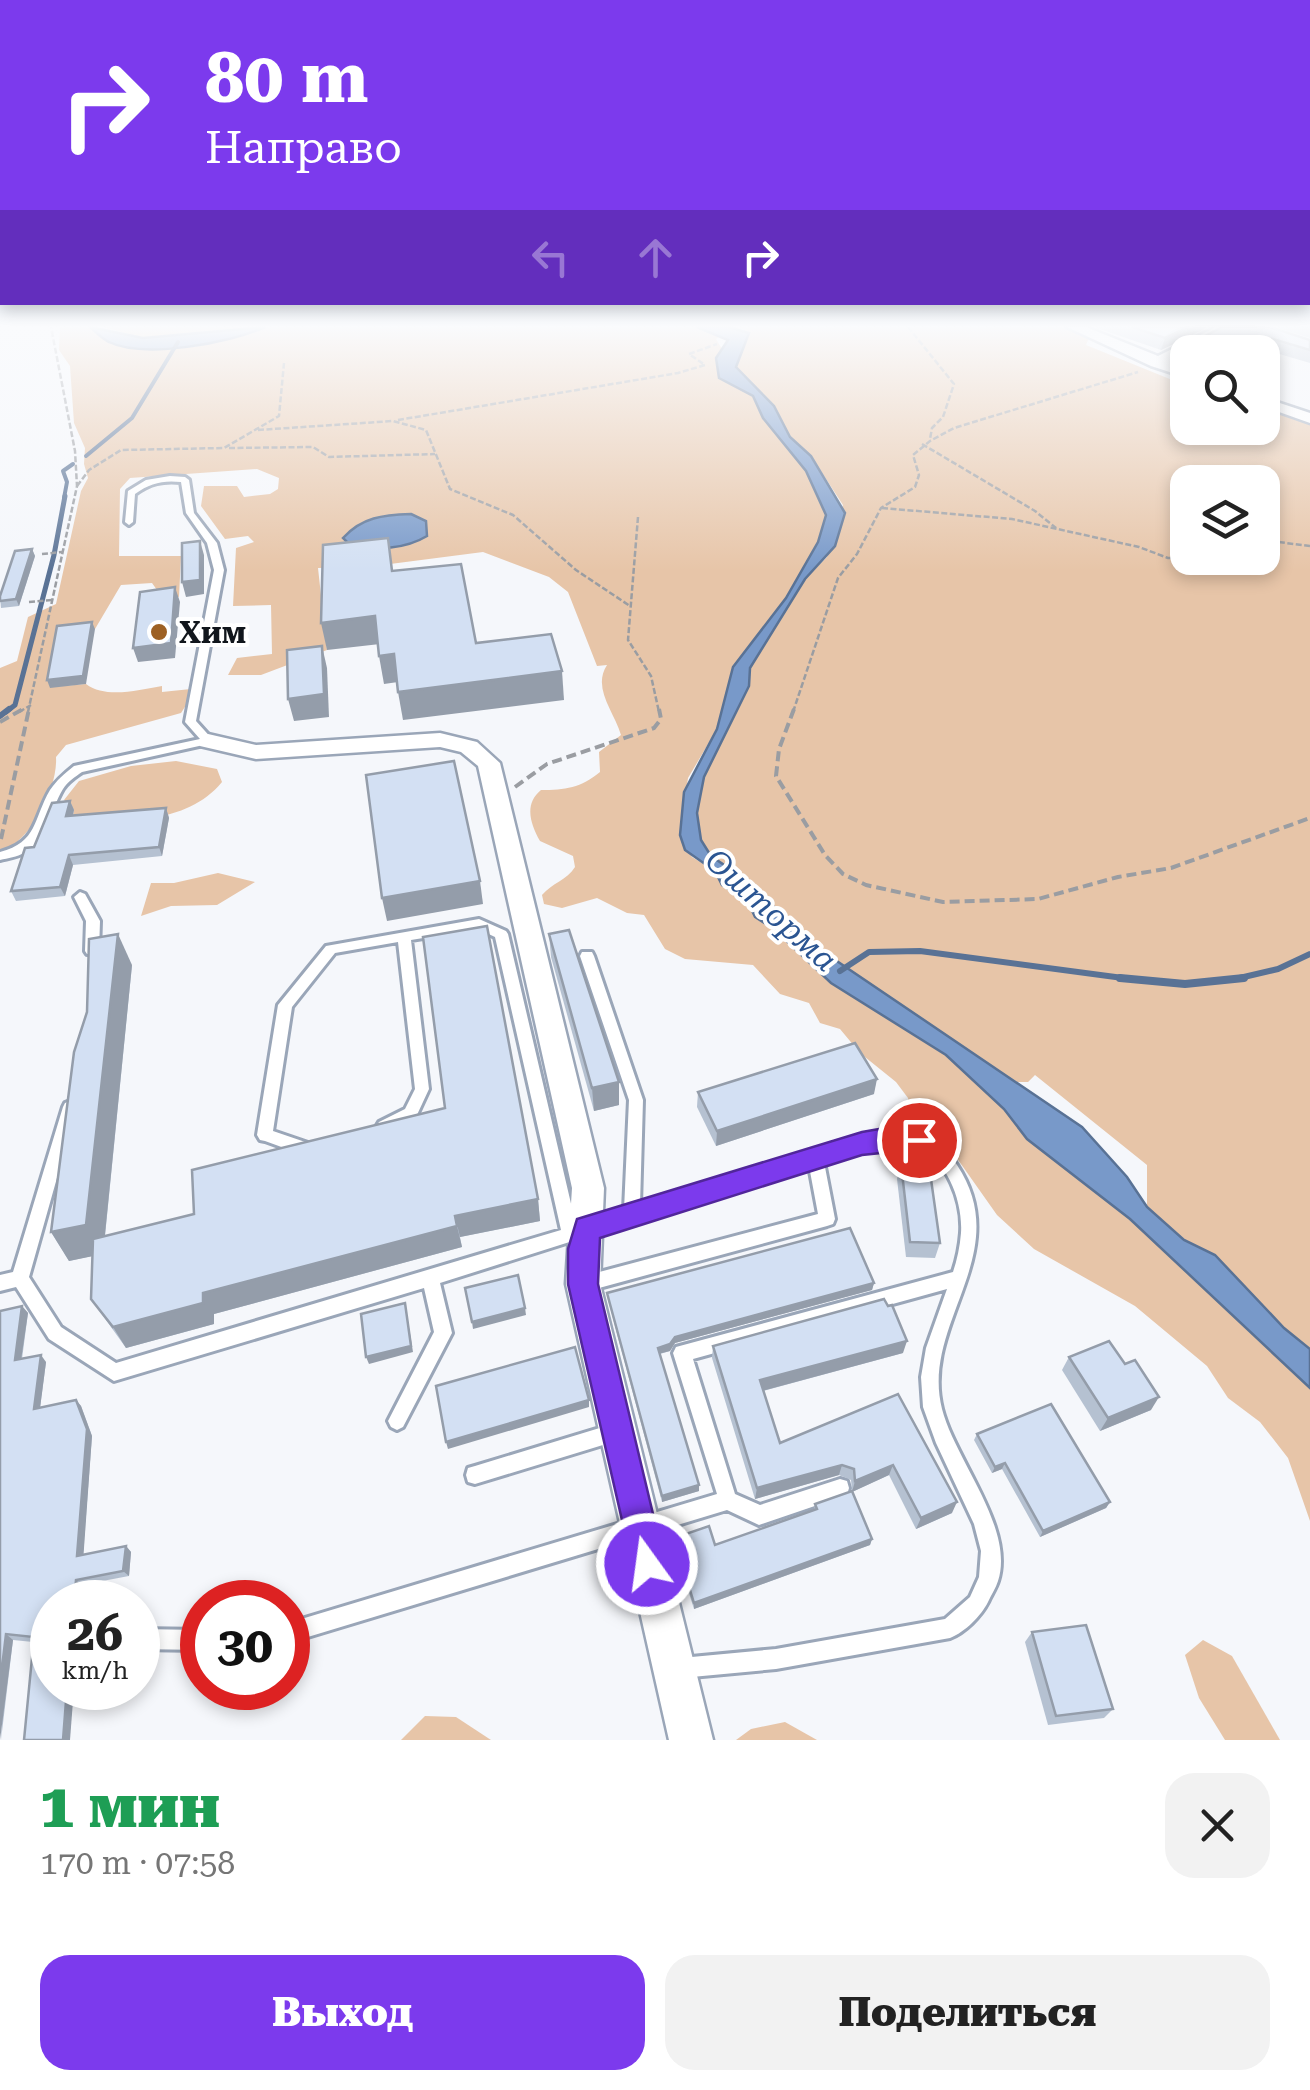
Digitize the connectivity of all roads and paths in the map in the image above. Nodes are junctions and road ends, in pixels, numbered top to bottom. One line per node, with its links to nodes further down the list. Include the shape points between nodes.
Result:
1 (67, 408): 14 (path)
2 (280, 408): 9 (path)
3 (469, 408): 8 (path)
4 (946, 408): 10 (path)
5 (1027, 408): 10 (path)
6 (1282, 408): 7 (street)
7 (1310, 418)
8 (393, 421): 9 (path); 13 (path, via 426,430)
9 (258, 430): 12 (path)
10 (930, 440): 11 (path)
11 (922, 444): 15 (path, via 914,455 915,487); 18 (path)
12 (224, 448): 13 (path, via 314,448 329,457); 14 (path, via 121,450)
13 (435, 454): 26 (path, via 450,489 513,516)
14 (77, 486): 21 (path)
15 (882, 508): 18 (path, via 1012,519); 31 (path, via 838,578 779,748 776,776 843,874 943,902 1038,899 1171,868)
16 (638, 517): 26 (path)
17 (129, 522): 29 (lane, via 136,488 185,480 190,514 218,556 190,722)
18 (1060, 531): 23 (path)
19 (1280, 542): 20 (path)
20 (1310, 546)
21 (60, 552): 22 (path); 24 (path)
22 (42, 554)
23 (1170, 559)
24 (53, 600): 25 (path); 27 (path)
25 (29, 602)
26 (630, 606): 30 (path, via 628,640 652,676 661,719 654,728 547,764)
27 (31, 705): 28 (path); 32 (path)
28 (0, 722)
29 (208, 742): 30 (street, via 256,752 454,742 489,763); 33 (lane, via 61,778 32,845)
30 (500, 802): 43 (street, via 588,1188)
31 (1310, 818)
32 (0, 844)
33 (0, 856)
34 (80, 897): 37 (lane, via 92,921)
35 (404, 936): 39 (lane, via 422,1088 410,1113); 40 (lane, via 332,948 285,1005 265,1135 306,1150); 43 (lane, via 479,924 501,934)
36 (586, 956): 42 (lane, via 636,1100)
37 (92, 973)
38 (76, 1090): 44 (lane)
39 (377, 1132)
40 (324, 1147)
41 (816, 1160): 42 (lane); 46 (lane, via 896,1138 935,1148 968,1206 969,1249); 48 (lane, via 827,1219)
42 (632, 1215): 43 (lane)
43 (579, 1231): 45 (lane); 48 (street)
44 (20, 1278): 45 (lane, via 56,1334 114,1372); 47 (lane)
45 (430, 1278): 49 (lane, via 443,1333)
46 (959, 1278): 53 (lane, via 682,1353); 56 (lane, via 938,1342 931,1402 993,1555 991,1583 974,1612 950,1628 776,1659)
47 (0, 1283)
48 (583, 1284): 50 (street)
49 (398, 1421)
50 (616, 1432): 51 (lane); 54 (street)
51 (475, 1475)
52 (840, 1488): 53 (lane, via 759,1515)
53 (728, 1500): 54 (lane)
54 (638, 1529): 55 (lane); 56 (street)
55 (310, 1626)
56 (673, 1668): 57 (street)
57 (691, 1740)

